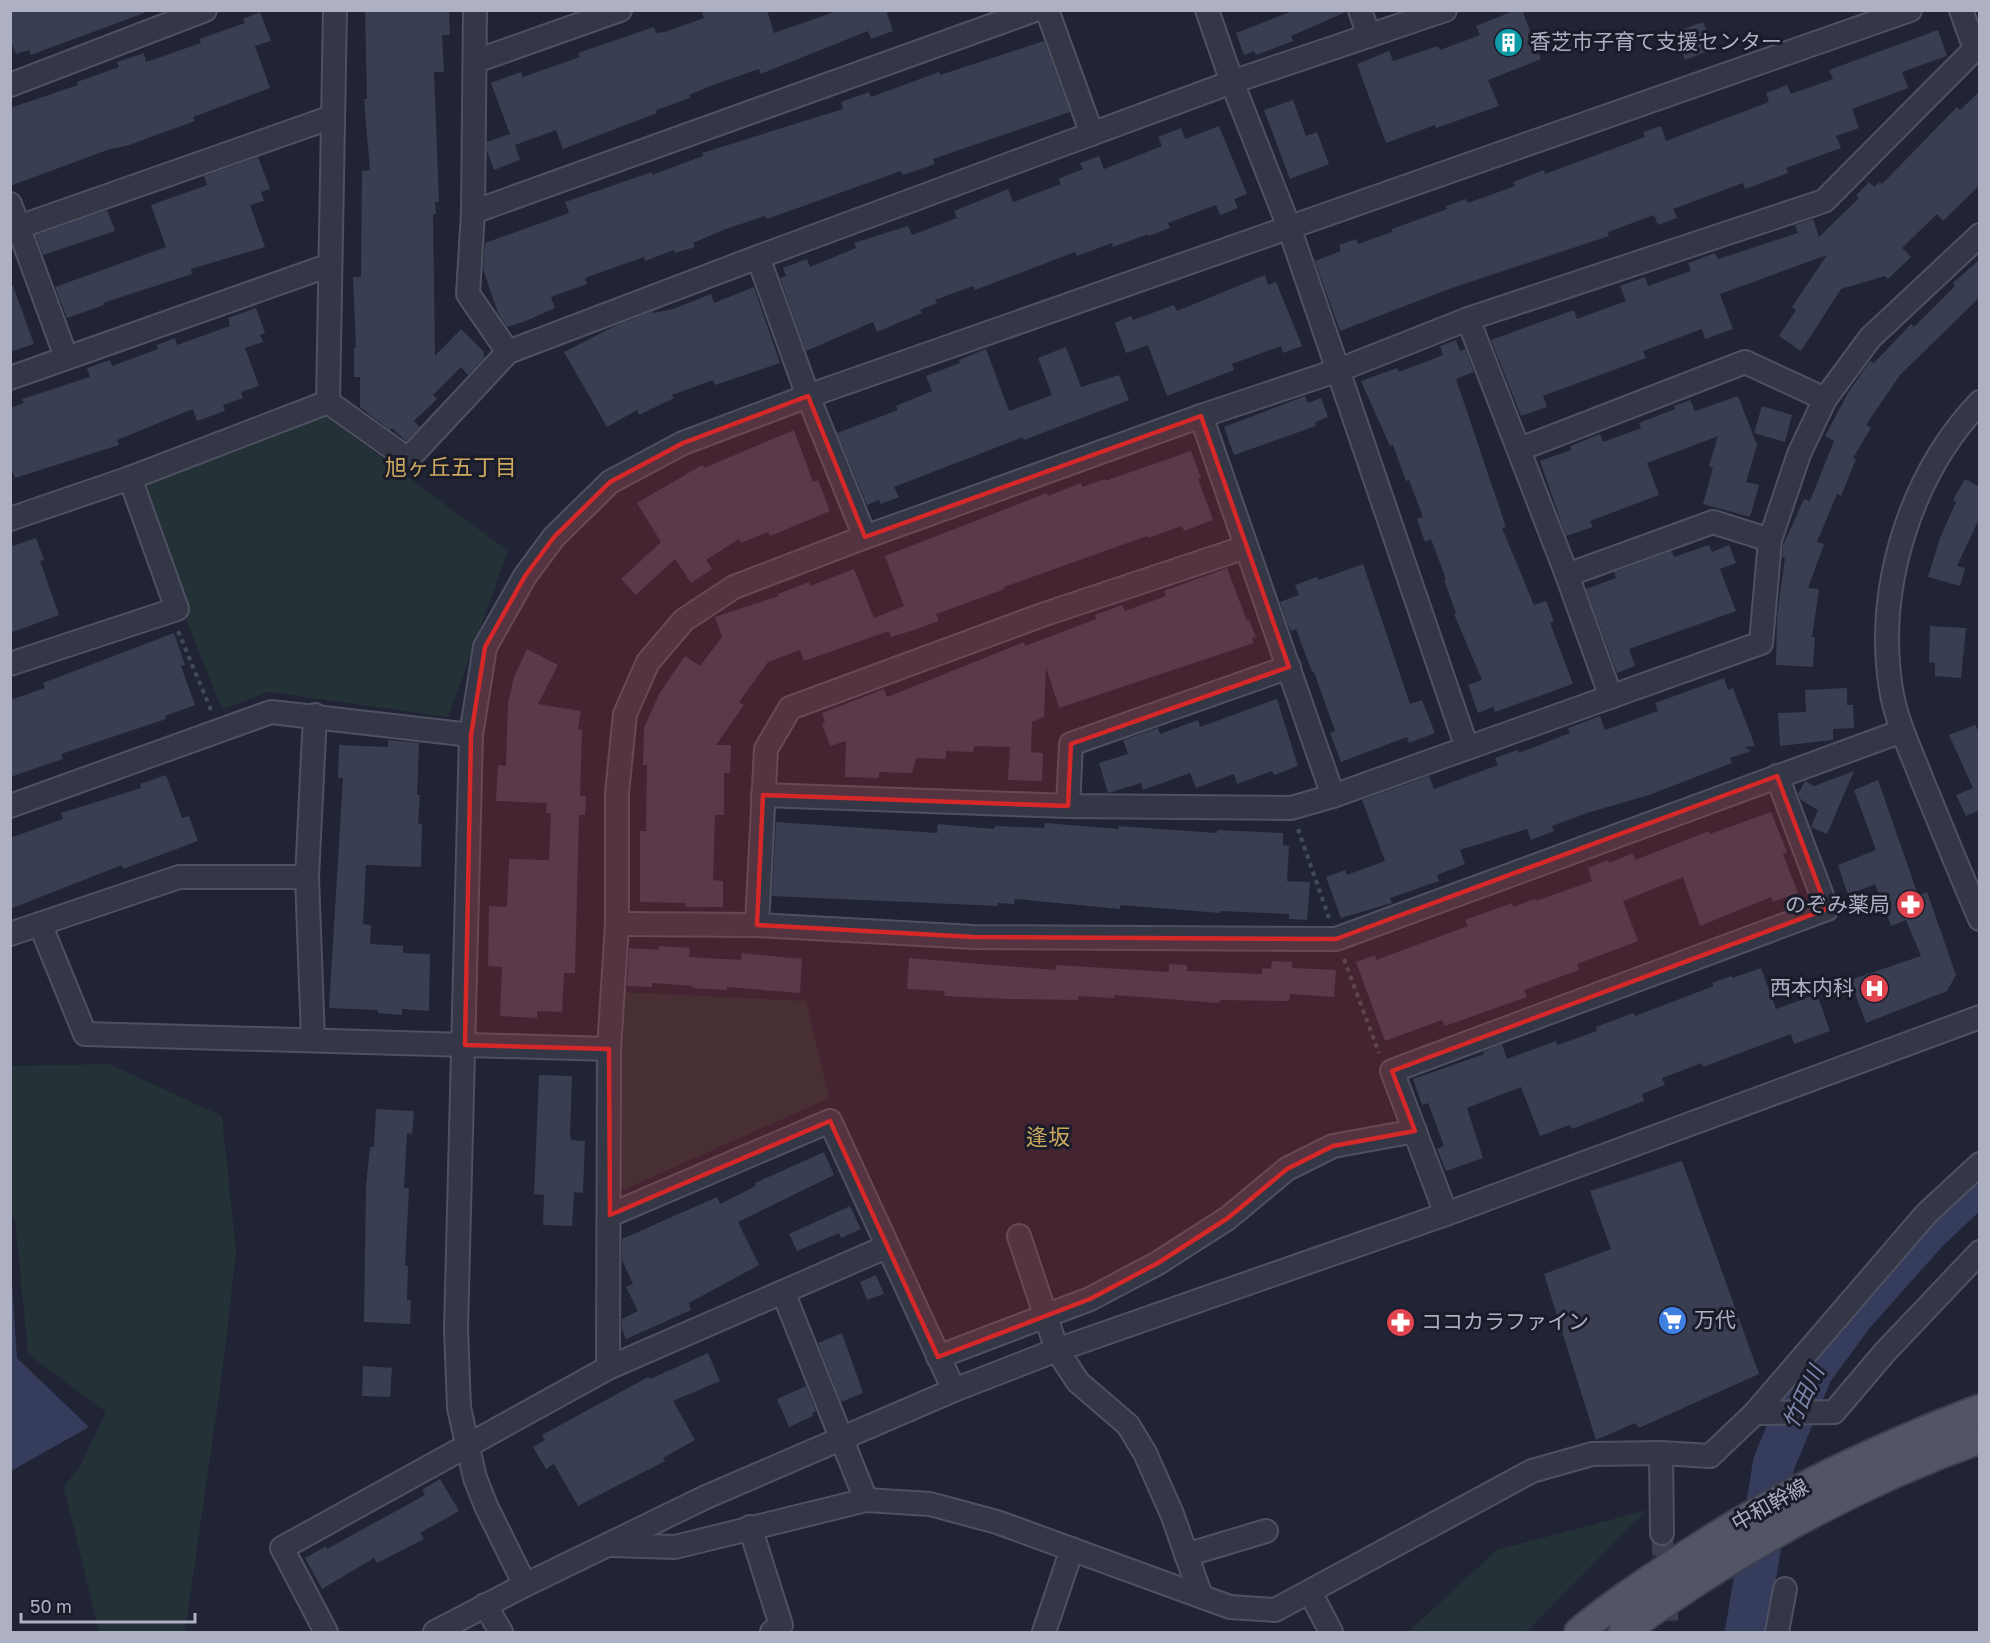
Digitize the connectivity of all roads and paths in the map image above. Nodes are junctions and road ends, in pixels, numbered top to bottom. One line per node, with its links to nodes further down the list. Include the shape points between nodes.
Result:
1 (205, 10): 15 (street)
2 (335, 10): 16 (street)
3 (476, 10): 13 (street)
4 (620, 10): 13 (street)
5 (1035, 10): 19 (street)
6 (1047, 10): 17 (street)
7 (1207, 10): 14 (street)
8 (1360, 10): 12 (street)
9 (1444, 10): 12 (street)
10 (1910, 10): 21 (street)
11 (1961, 10): 25 (street, via 1975,49 1824,201)
12 (1369, 36): 14 (street)
13 (476, 61): 19 (street)
14 (1232, 82): 17 (street); 21 (street)
15 (10, 85)
16 (332, 117): 20 (street); 24 (street)
17 (1092, 134): 23 (street)
18 (10, 204): 20 (street)
19 (473, 212): 26 (street, via 468,294)
20 (19, 227): 27 (street)
21 (1289, 227): 28 (street); 30 (street)
22 (1980, 236): 31 (street, via 1870,338)
23 (758, 257): 26 (street); 30 (street)
24 (330, 265): 27 (street); 32 (street)
25 (1468, 319): 28 (street); 35 (street)
26 (508, 352): 32 (street, via 408,459)
27 (66, 357): 29 (street)
28 (1339, 370): 34 (street); 50 (street)
29 (10, 378)
30 (808, 396): 38 (street); 49 (street, via 683,442 610,482 554,537 525,576 485,647)
31 (1825, 399): 35 (street, via 1745,362); 39 (street, via 1799,454)
32 (328, 402): 36 (street)
33 (1980, 402): 48 (street, via 1941,452 1916,501 1901,544 1891,592 1888,636 1891,690)
34 (1201, 416): 38 (street); 40 (street)
35 (1520, 449): 41 (street)
36 (130, 478): 37 (street); 42 (street, via 177,609)
37 (10, 519)
38 (865, 537): 59 (street, via 734,587 684,620 648,662 625,714 617,793)
39 (1770, 540): 41 (street, via 1713,522); 45 (street, via 1761,643)
40 (1246, 547): 44 (street); 52 (street, via 1045,614 790,708 766,749)
41 (1567, 575): 45 (street)
42 (170, 612): 43 (street); 47 (path)
43 (10, 664)
44 (1289, 667): 53 (street); 55 (street, via 1071,744)
45 (1611, 697): 50 (street)
46 (315, 715): 47 (street, via 271,712); 49 (street); 56 (street)
47 (220, 730): 54 (street)
48 (1902, 731): 51 (street); 57 (street)
49 (471, 735): 64 (street)
50 (1467, 748): 53 (street)
51 (1777, 776): 60 (street, via 1336,939 974,937); 66 (street, via 1827,909 1392,1071)
52 (764, 795): 55 (street); 60 (street)
53 (1333, 796): 55 (street, via 1291,808)
54 (10, 806)
55 (1068, 806)
56 (307, 877): 58 (street, via 179,877); 63 (street)
57 (1980, 919)
58 (40, 924): 61 (street); 63 (street, via 85,1034)
59 (617, 924): 60 (street); 65 (street)
60 (757, 925)
61 (10, 934)
62 (1980, 1017): 68 (street)
63 (313, 1040): 64 (street)
64 (465, 1045): 65 (street); 83 (street, via 456,1329 459,1408)
65 (609, 1049): 69 (street)
66 (1415, 1131): 68 (street); 74 (street, via 1333,1146 1287,1169 1228,1218 1158,1263 1090,1299)
67 (1980, 1164): 80 (street, via 1927,1213)
68 (1446, 1214): 75 (street)
69 (610, 1215): 71 (street, via 830,1121); 77 (street)
70 (1019, 1236): 74 (street)
71 (886, 1247): 73 (street); 76 (street)
72 (1980, 1252): 80 (street, via 1834,1412)
73 (783, 1292): 77 (street); 81 (street)
74 (1046, 1315): 75 (street); 76 (street)
75 (1057, 1350): 78 (street); 91 (street, via 1078,1382 1128,1425 1146,1453)
76 (938, 1358): 78 (street)
77 (608, 1368): 83 (street)
78 (954, 1390): 81 (street)
79 (1980, 1409): 103 (main road, 中和幹線, via 1825,1474 1726,1528)
80 (1755, 1413): 84 (street, via 1710,1456)
81 (841, 1437): 85 (street); 89 (street)
82 (1980, 1439): 104 (main road, 中和幹線, via 1933,1455 1821,1507 1720,1565)
83 (466, 1446): 92 (street, via 486,1506); 98 (street, via 282,1548)
84 (1661, 1453): 88 (street); 94 (street, via 1592,1454 1532,1471)
85 (866, 1500): 86 (street); 90 (street, via 930,1504 997,1522)
86 (750, 1527): 89 (street, via 675,1547); 97 (street)
87 (1266, 1531): 91 (street)
88 (1662, 1533)
89 (609, 1545): 92 (street)
90 (1072, 1549): 95 (street); 101 (street)
91 (1186, 1555): 95 (street)
92 (525, 1585): 96 (street)
93 (1785, 1589): 105 (street)
94 (1310, 1592): 95 (street, via 1275,1610 1230,1607); 102 (street)
95 (1201, 1596)
96 (485, 1605): 99 (street); 100 (street)
97 (779, 1630)
98 (326, 1632)
99 (435, 1632)
100 (501, 1632)
101 (1044, 1632)
102 (1331, 1632)
103 (1579, 1632)
104 (1623, 1632)
105 (1777, 1632)

